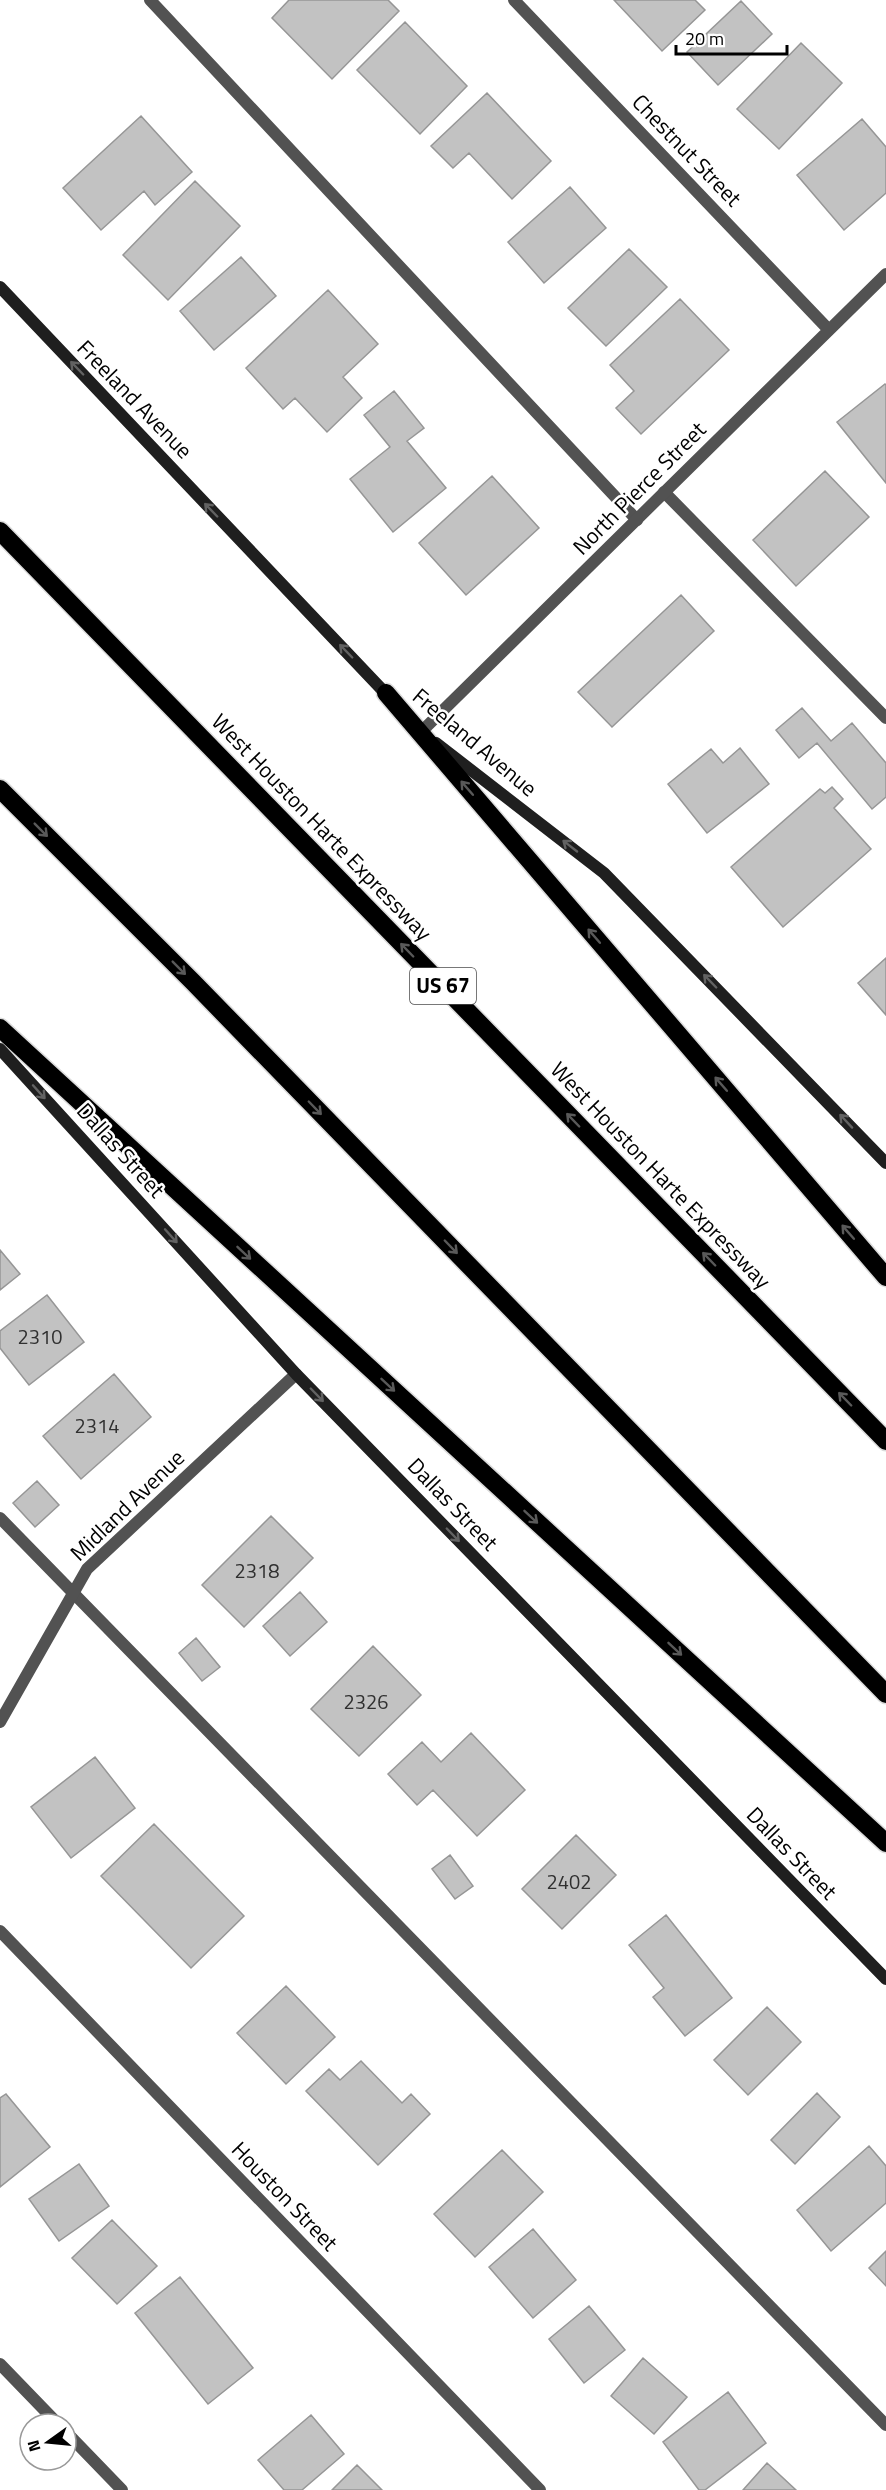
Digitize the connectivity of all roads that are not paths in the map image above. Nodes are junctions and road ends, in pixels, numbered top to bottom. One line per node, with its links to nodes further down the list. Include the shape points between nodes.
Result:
1 (150, 0): 7 (street)
2 (514, 0): 5 (street, Chestnut Street)
3 (886, 274): 5 (street, North Pierce Street)
4 (0, 287): 9 (main road, Freeland Avenue, one-way to 4)
5 (829, 330): 6 (street, North Pierce Street)
6 (664, 492): 7 (street, North Pierce Street); 10 (street)
7 (637, 520): 11 (street, North Pierce Street)
8 (0, 531): 18 (highway, West Houston Harte Expressway / US 67, one-way to 8)
9 (386, 693): 11 (main road, Freeland Avenue); 16 (highway, one-way to 9)
10 (886, 718)
11 (422, 731): 15 (main road, Freeland Avenue, one-way to 11, via 604,873)
12 (0, 789): 21 (highway, one-way to 21, via 218,1007)
13 (0, 1028): 23 (highway, one-way to 23)
14 (0, 1049): 17 (main road, Dallas Street, one-way to 17)
15 (886, 1163)
16 (886, 1276)
17 (296, 1374): 20 (street, Midland Avenue, via 87,1569); 25 (main road, Dallas Street, one-way to 25)
18 (886, 1441)
19 (0, 1518): 20 (street)
20 (74, 1592): 22 (street, Midland Avenue); 28 (street)
21 (886, 1694)
22 (0, 1722)
23 (886, 1843)
24 (0, 1931): 31 (street, Houston Street)
25 (886, 1980)
26 (0, 2364): 27 (street)
27 (46, 2412)
28 (886, 2425)
29 (78, 2444): 30 (street)
30 (122, 2490)
31 (540, 2490)

